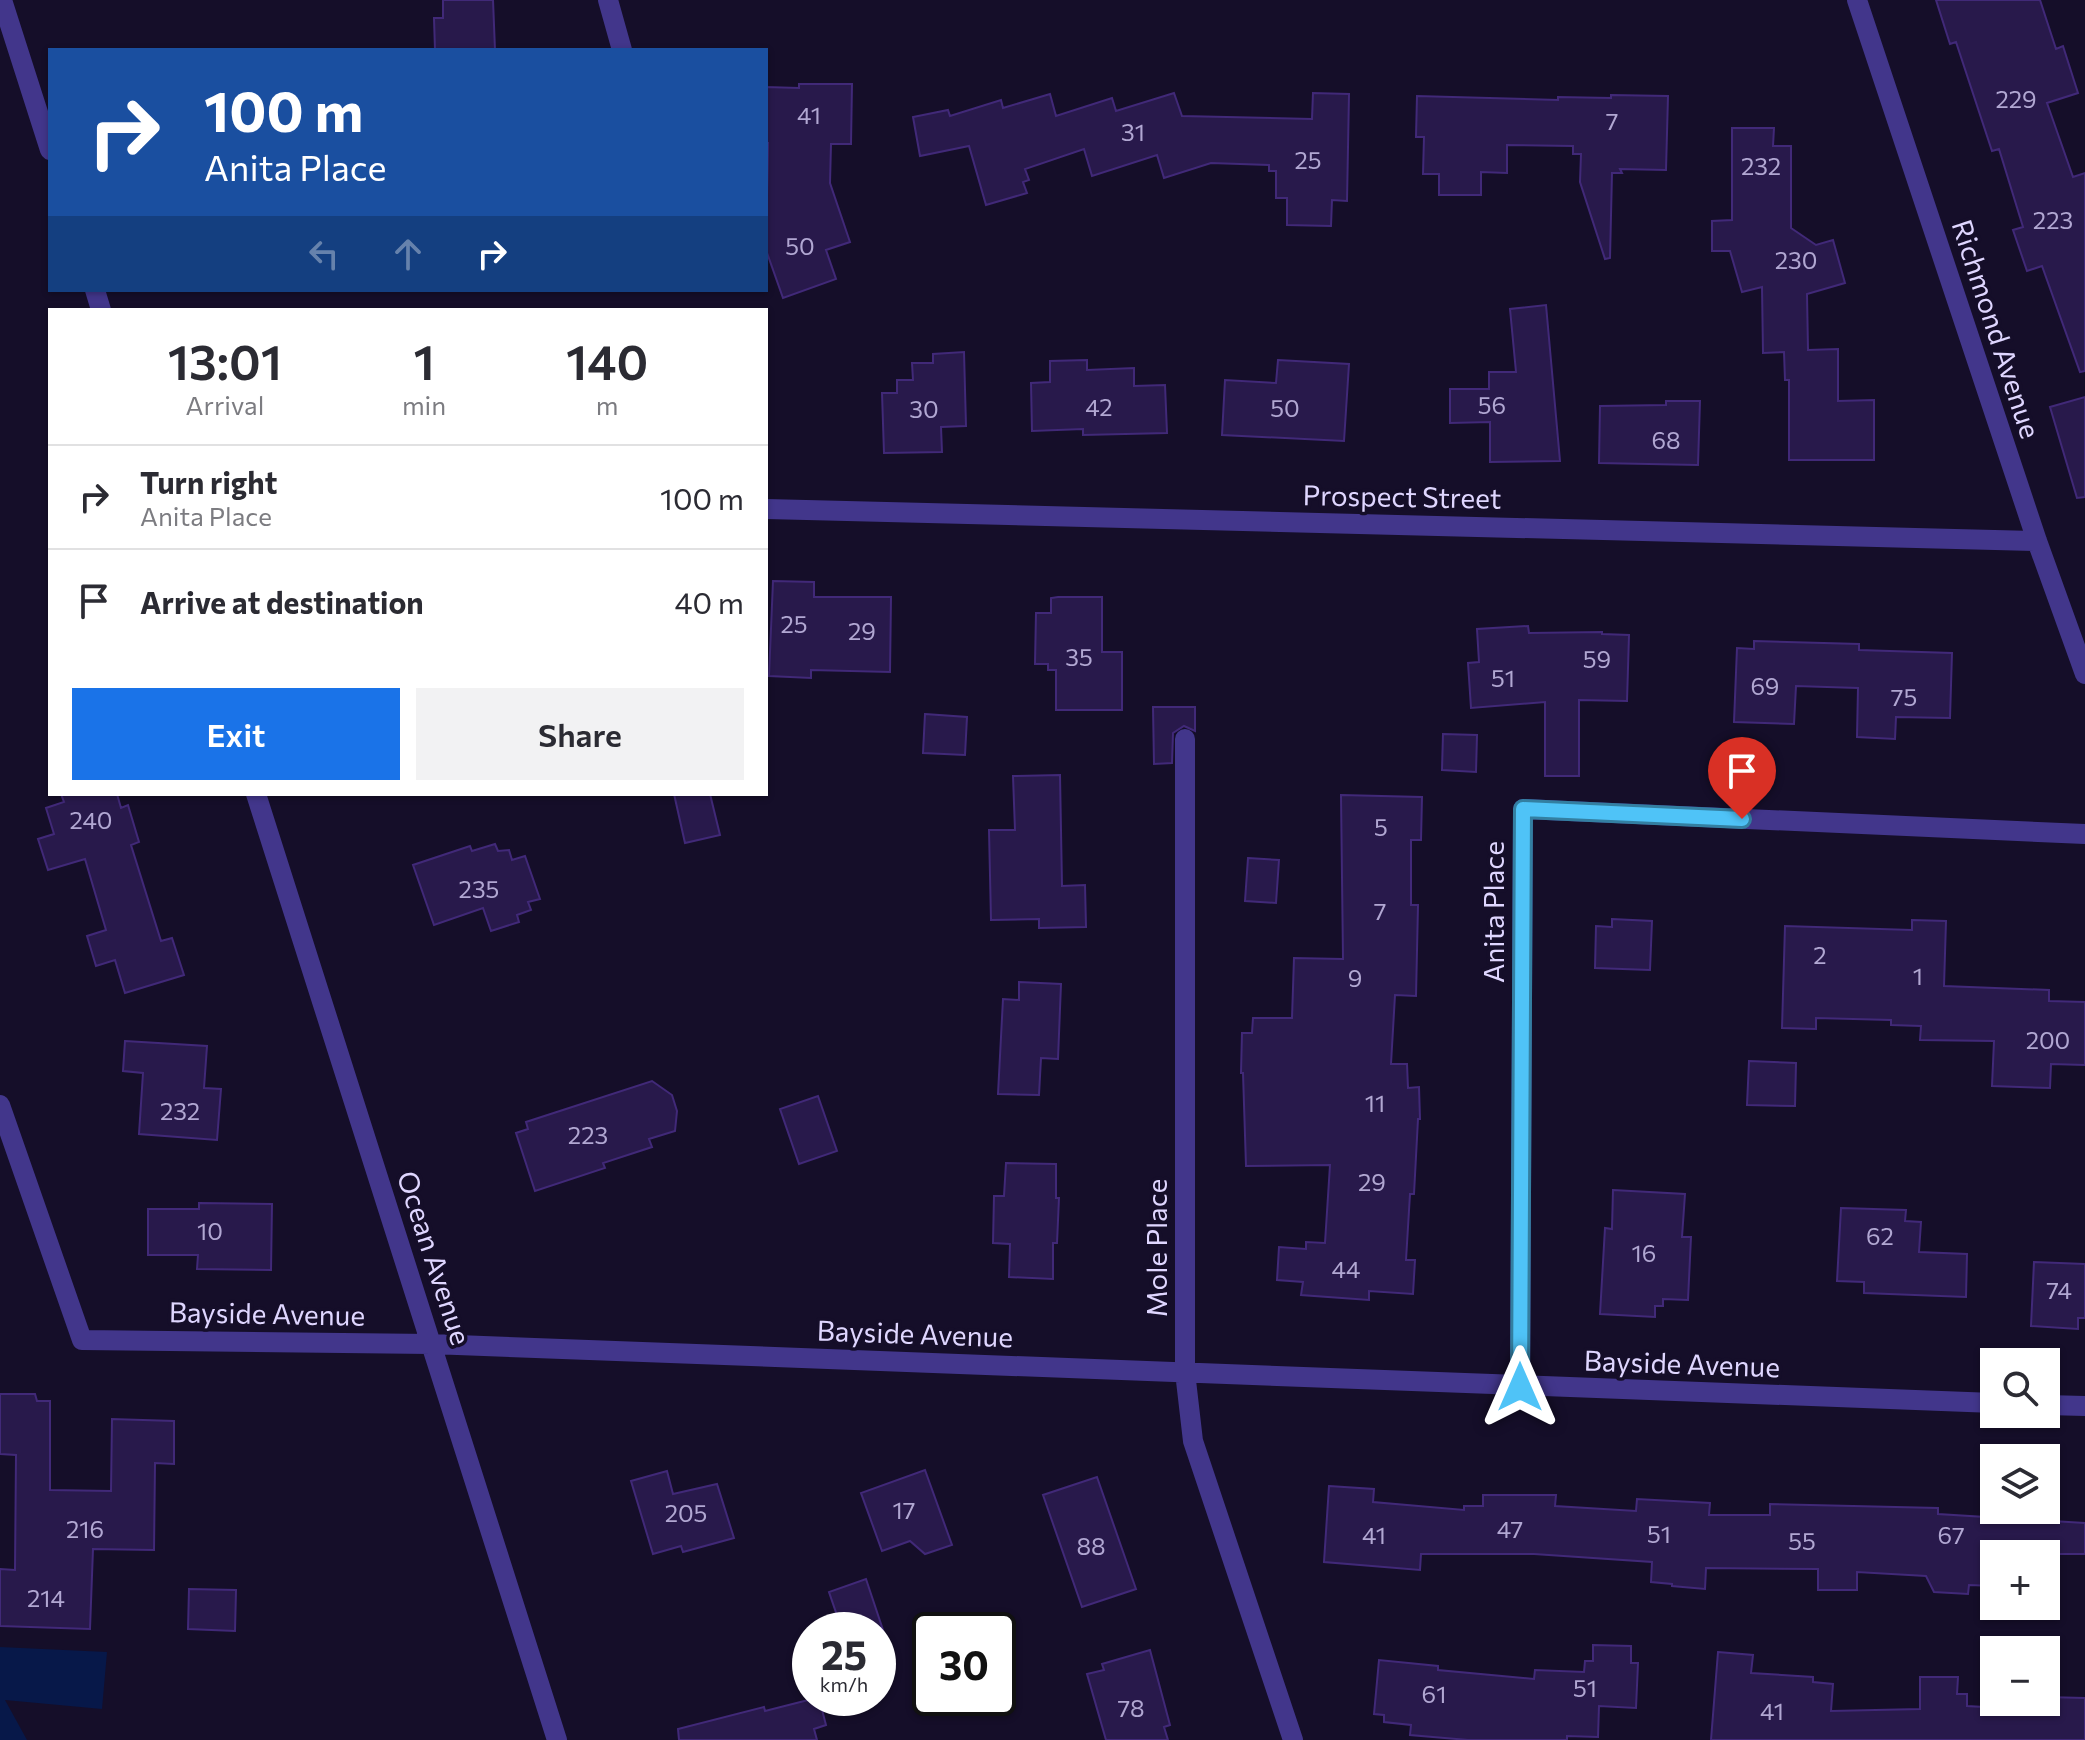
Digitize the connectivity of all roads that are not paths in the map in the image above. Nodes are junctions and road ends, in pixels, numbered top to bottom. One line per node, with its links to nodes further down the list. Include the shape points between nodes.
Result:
1 (2, 0): 5 (street)
2 (608, 0): 4 (street)
3 (1857, 0): 7 (street, Richmond Avenue)
4 (621, 48)
5 (48, 144)
6 (768, 509): 7 (street, Prospect Street)
7 (2037, 541): 8 (street, Richmond Avenue)
8 (2085, 674)
9 (1185, 739): 14 (street, Mole Place)
10 (257, 796): 13 (street, Ocean Avenue)
11 (2085, 834): 15 (street, Anita Place, via 1523,809)
12 (0, 1105): 13 (street, Bayside Avenue, via 82,1340)
13 (431, 1344): 14 (street, Bayside Avenue); 19 (street, Ocean Avenue)
14 (1185, 1372): 15 (street, Bayside Avenue); 20 (street, Mole Place, via 1193,1441)
15 (1520, 1387): 16 (street, Bayside Avenue)
16 (1980, 1403)
17 (2060, 1405): 18 (street)
18 (2085, 1406)
19 (557, 1740)
20 (1293, 1740)

